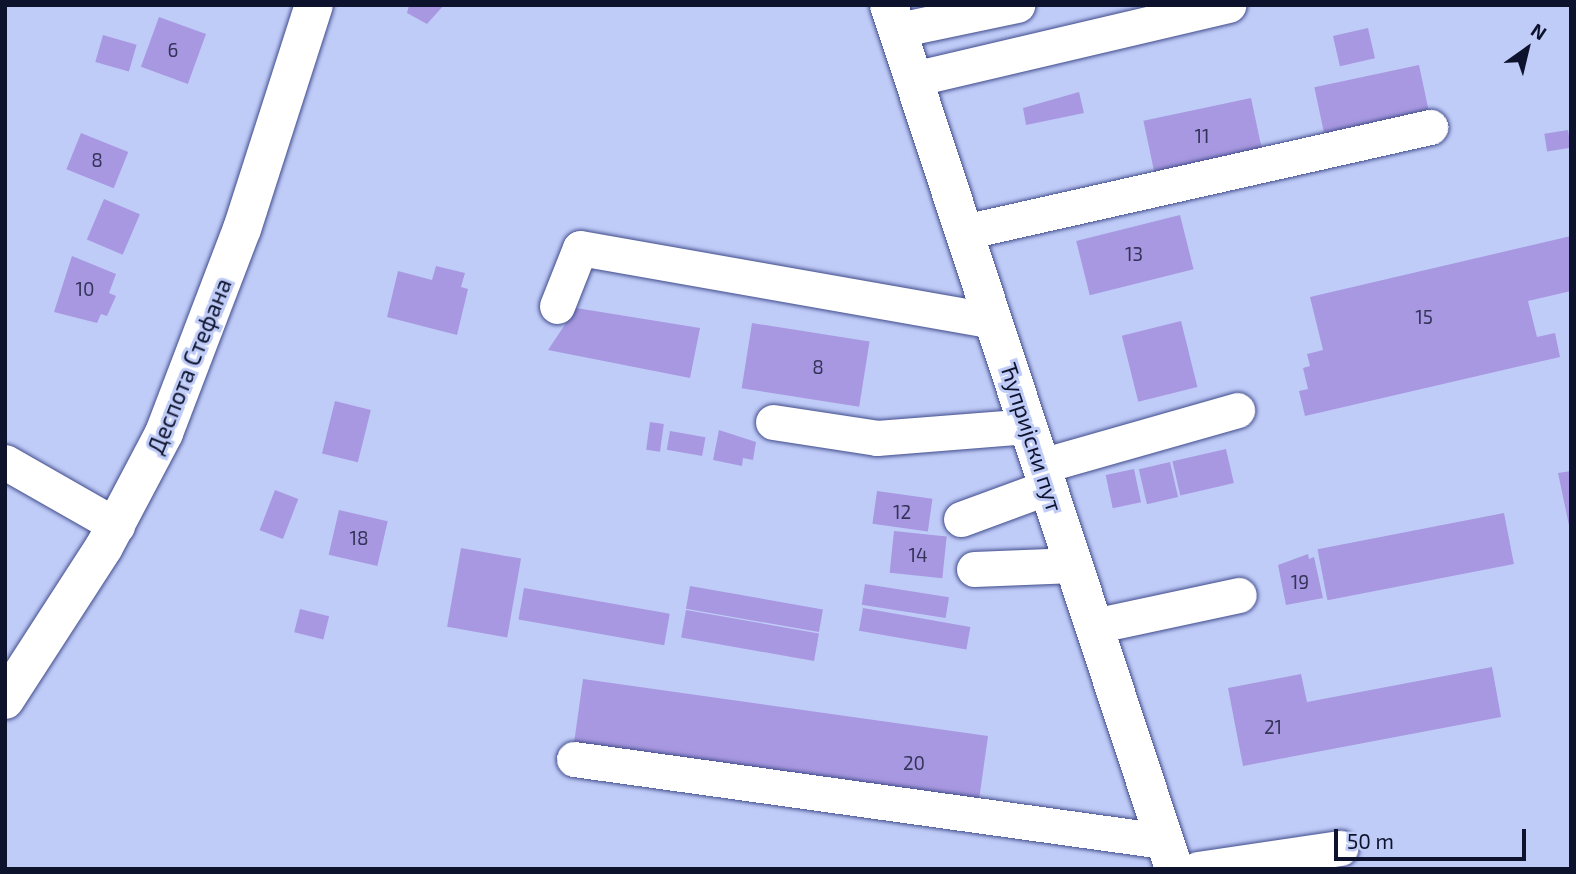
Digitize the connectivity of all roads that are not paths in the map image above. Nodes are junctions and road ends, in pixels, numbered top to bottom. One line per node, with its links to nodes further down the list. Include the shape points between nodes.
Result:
1 (314, 5): 16 (main road, Деспота Стефана, via 210,316 164,433)
2 (1017, 5): 4 (street)
3 (1228, 5): 5 (street)
4 (894, 18): 5 (main road, Ћупријски пут)
5 (913, 79): 7 (main road, Ћупријски пут)
6 (1430, 127): 7 (street)
7 (964, 232): 9 (main road, Ћупријски пут)
8 (557, 306): 9 (street, via 580,248)
9 (993, 321): 12 (main road, Ћупријски пут)
10 (1237, 411): 14 (street)
11 (773, 422): 12 (street, via 877,438)
12 (1028, 426): 14 (main road, Ћупријски пут)
13 (5, 462): 16 (street)
14 (1045, 476): 15 (street); 17 (main road, Ћупријски пут)
15 (961, 519)
16 (117, 526): 21 (main road, Деспота Стефана)
17 (1074, 565): 18 (street); 20 (main road, Ћупријски пут)
18 (974, 569)
19 (1239, 595): 20 (street)
20 (1094, 626): 24 (main road, Ћупријски пут)
21 (5, 699)
22 (574, 759): 24 (street)
23 (1340, 848): 25 (street)
24 (1169, 855)
25 (1198, 869)

